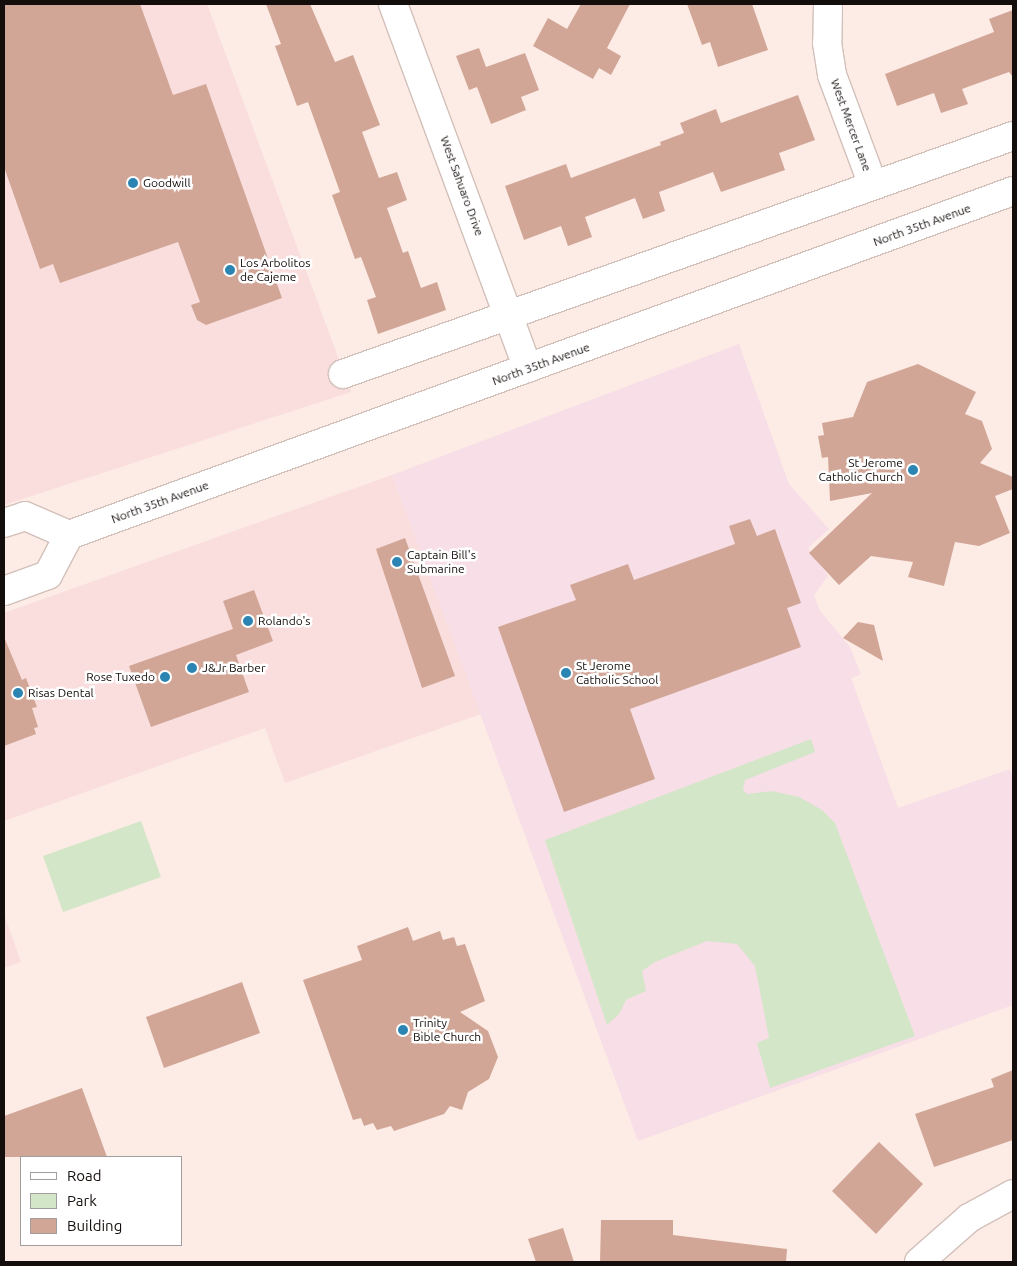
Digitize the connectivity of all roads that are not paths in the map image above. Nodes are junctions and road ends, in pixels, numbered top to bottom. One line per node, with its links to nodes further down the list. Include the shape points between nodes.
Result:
1 (395, 4): 6 (street, West Sahuaro Drive)
2 (828, 4): 4 (street, West Mercer Lane, via 827,44 832,75)
3 (1013, 136): 4 (street)
4 (873, 186): 6 (street)
5 (1013, 192): 7 (street, North 35th Avenue)
6 (508, 315): 7 (street, West Sahuaro Drive); 8 (street)
7 (528, 368): 10 (street, North 35th Avenue)
8 (343, 374)
9 (4, 523): 10 (street, via 25,516)
10 (69, 535): 11 (street, via 48,575)
11 (4, 591)
12 (1013, 1194): 13 (street, via 944,1236)
13 (919, 1262)

